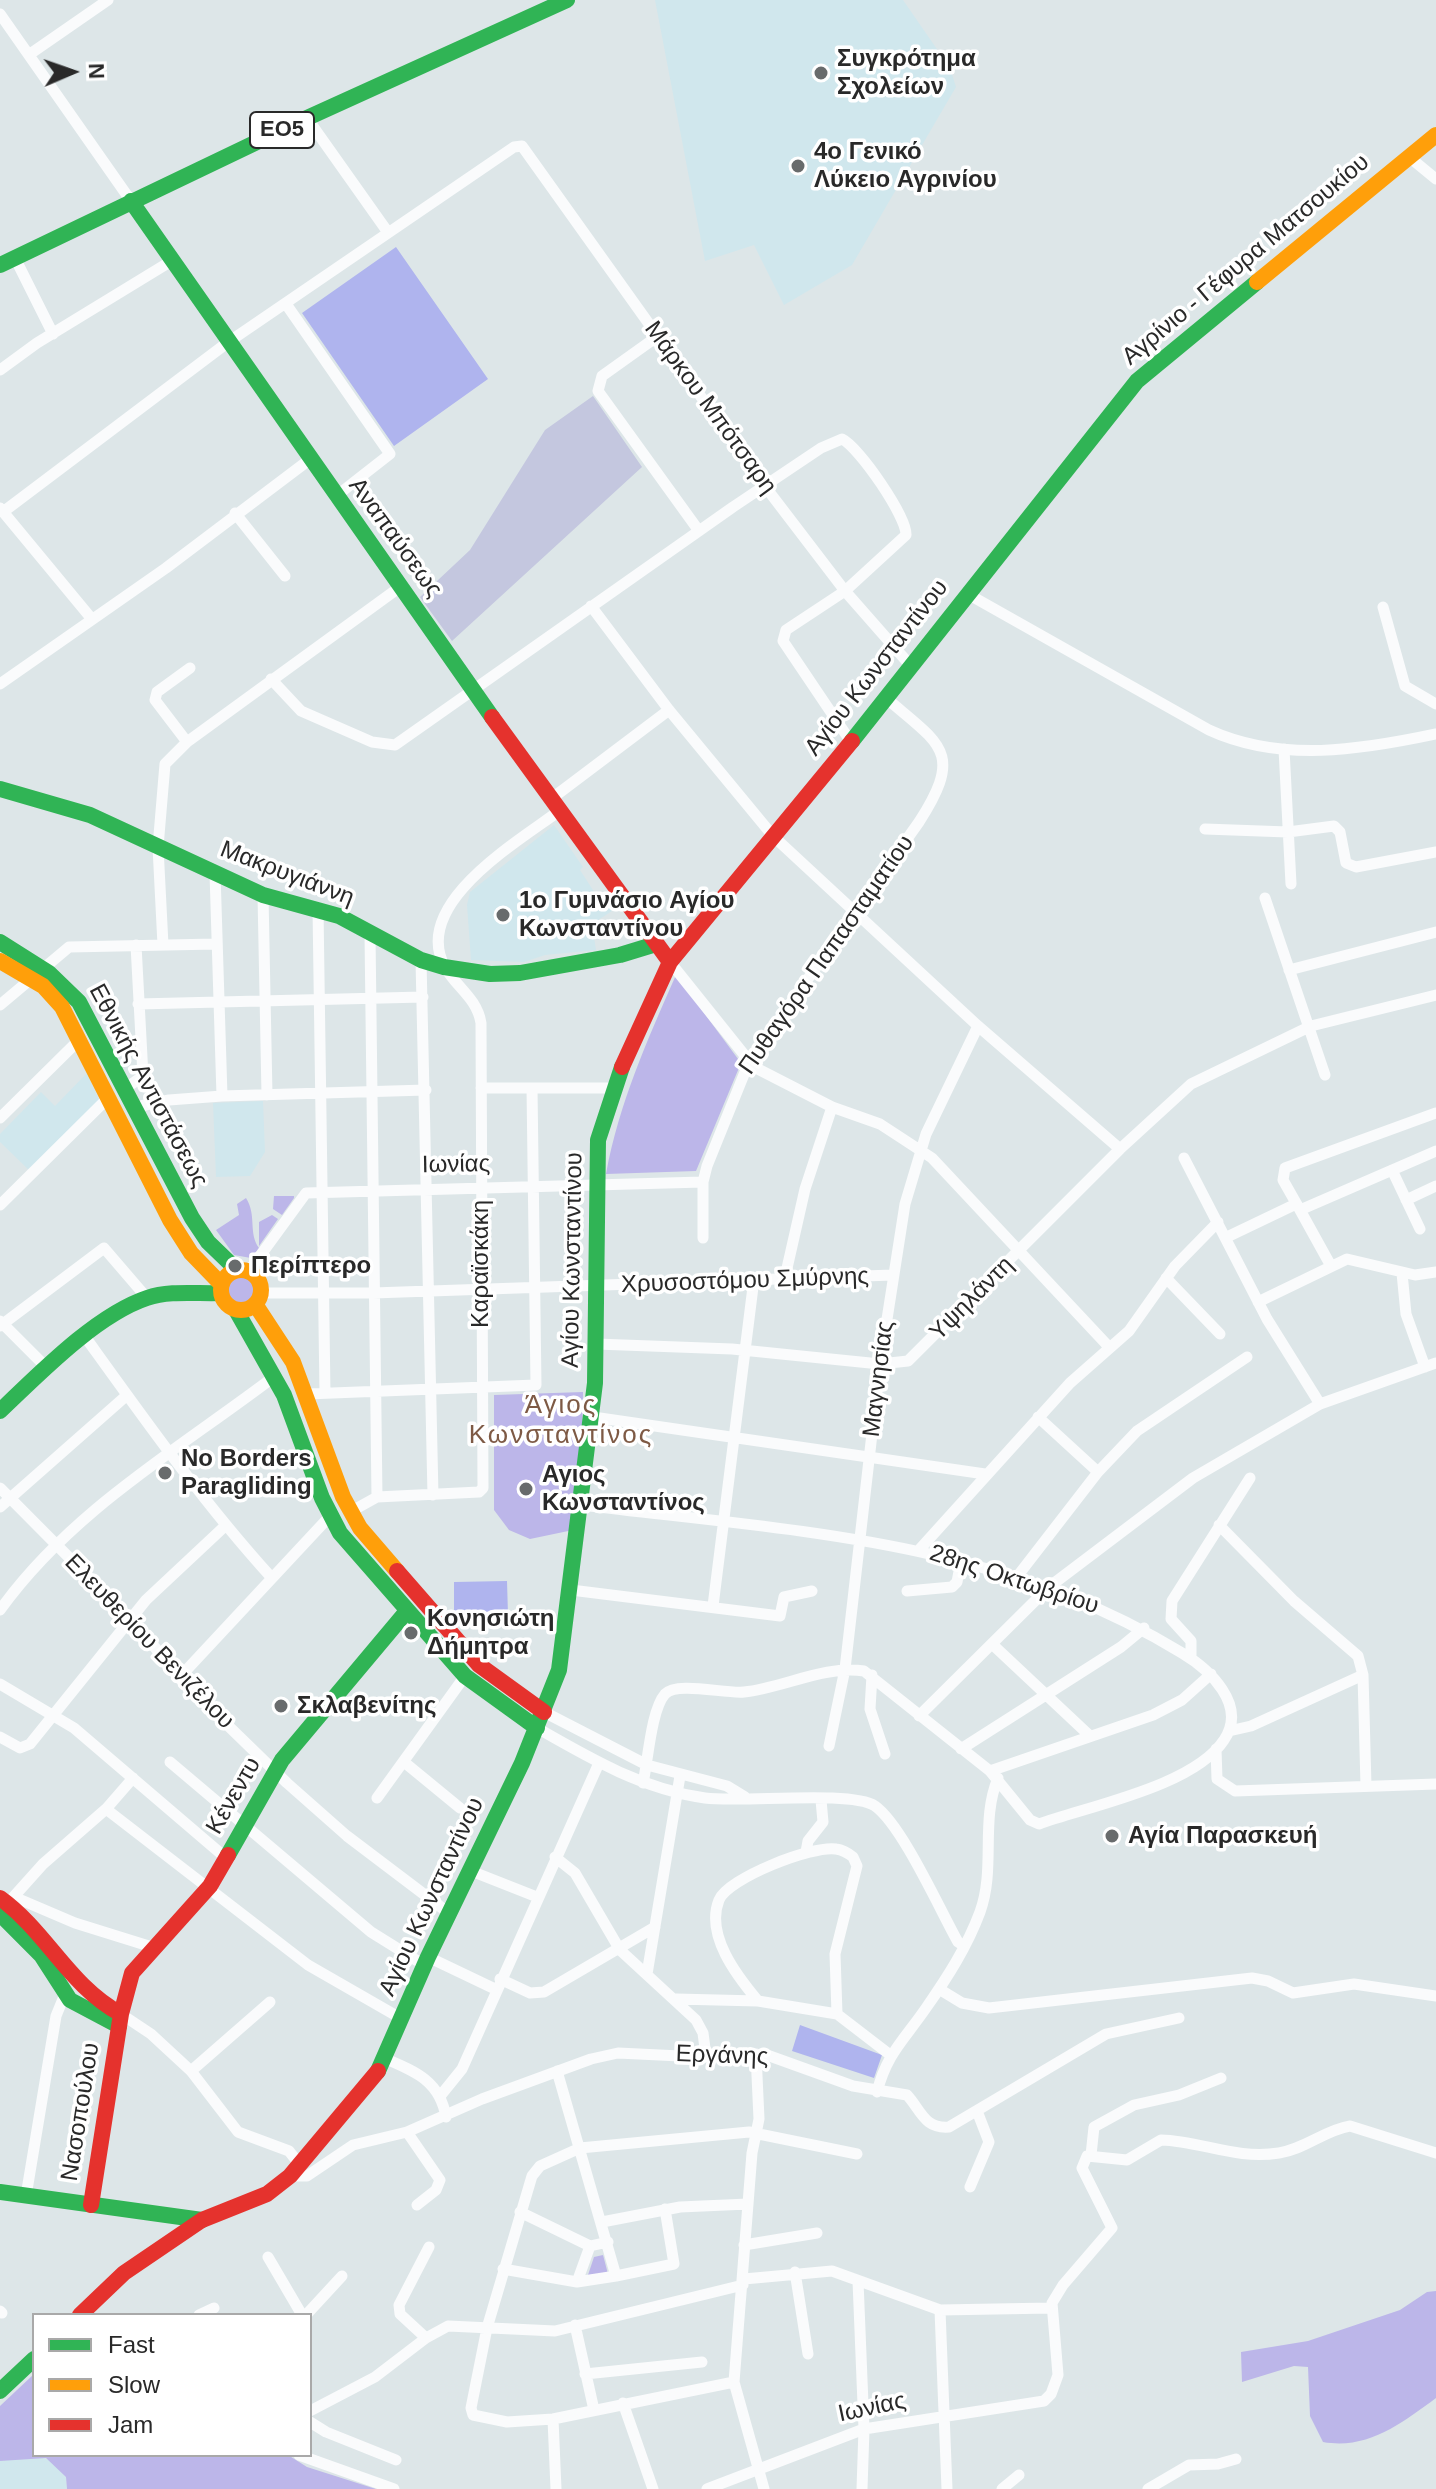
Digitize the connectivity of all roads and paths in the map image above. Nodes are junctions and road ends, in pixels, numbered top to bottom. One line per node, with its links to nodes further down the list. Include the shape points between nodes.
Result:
1 (108, 0): 5 (street)
2 (567, 0): 3 (main road, ΕΟ5)
3 (536, 7): 6 (main road, ΕΟ5)
4 (0, 14): 5 (street)
5 (30, 54): 10 (street)
6 (307, 118): 10 (main road, ΕΟ5); 11 (street)
7 (1436, 135): 8 (main road, Αγρίνιο - Γέφυρα Ματσουκίου)
8 (1408, 156): 9 (street); 25 (main road, Αγρίνιο - Γέφυρα Ματσουκίου, via 1137,381)
9 (1436, 179)
10 (131, 201): 12 (main road, Αναπαύσεως); 13 (main road, ΕΟ5)
11 (387, 231): 14 (street); 16 (street, Μάρκου Μπότσαρη, via 518,145)
12 (173, 260): 15 (street); 17 (main road, Αναπαύσεως)
13 (8, 262): 15 (street)
14 (286, 304): 17 (street); 21 (street, via 390,454)
15 (53, 334): 18 (street)
16 (658, 336): 20 (street, Μάρκου Μπότσαρη); 24 (street, via 602,376 598,391)
17 (227, 343): 19 (main road, Αναπαύσεως); 22 (street)
18 (0, 370)
19 (309, 460): 21 (main road, Αναπαύσεως); 23 (street)
20 (764, 485): 24 (street); 28 (street, Μάρκου Μπότσαρη); 28 (street, via 833,441 842,439 855,449 907,530 904,540)
21 (335, 497): 27 (main road, Αναπαύσεως)
22 (2, 510): 32 (street)
23 (235, 513): 26 (street); 32 (street)
24 (699, 531): 30 (street)
25 (1007, 544): 29 (main road, Αγίου Κωνσταντίνου)
26 (285, 576)
27 (400, 587): 35 (street); 37 (main road, Αναπαύσεως)
28 (845, 591): 33 (street, Μάρκου Μπότσαρη); 43 (street, via 786,630 783,641)
29 (966, 593): 33 (main road, Αγίου Κωνσταντίνου); 44 (street, via 1209,730 1249,745)
30 (591, 606): 37 (street); 40 (street)
31 (1383, 607): 39 (street, via 1405,686)
32 (91, 618): 36 (street)
33 (910, 665): 38 (main road, Αγίου Κωνσταντίνου)
34 (190, 668): 42 (street, via 157,692 155,700)
35 (271, 679): 37 (street, via 301,711 389,746); 42 (street)
36 (0, 684)
37 (472, 688): 46 (main road, Αναπαύσεως)
38 (886, 698): 43 (main road, Αγίου Κωνσταντίνου); 57 (street, Πυθαγόρα Παπασταματίου, via 935,740 944,770 932,803)
39 (1436, 704)
40 (669, 710): 46 (street); 49 (street)
41 (1436, 734): 44 (street, via 1361,749)
42 (187, 742): 50 (street, via 163,768)
43 (851, 742): 49 (main road, Αγίου Κωνσταντίνου)
44 (1284, 749): 48 (street)
45 (0, 789): 50 (main road, Μακρυγιάννη, via 90,815)
46 (555, 805): 64 (main road, Αναπαύσεως); 68 (street, via 456,894 440,937)
47 (1205, 829): 48 (street)
48 (1288, 832): 51 (street, via 1334,826 1352,866); 53 (street)
49 (773, 836): 57 (street); 67 (main road, Αγίου Κωνσταντίνου)
50 (158, 847): 52 (main road, Μακρυγιάννη); 63 (street)
51 (1436, 852)
52 (215, 873): 54 (main road, Μακρυγιάννη); 61 (street)
53 (1291, 884)
54 (263, 895): 56 (main road, Μακρυγιάννη); 75 (street)
55 (1265, 898): 69 (street)
56 (318, 908): 59 (main road, Μακρυγιάννη); 74 (street)
57 (855, 913): 79 (street); 82 (street, Πυθαγόρα Παπασταματίου)
58 (1436, 932): 69 (street)
59 (370, 934): 65 (main road, Μακρυγιάννη); 72 (street)
60 (0, 942): 70 (main road, Εθνικής Αντιστάσεως)
61 (216, 944): 63 (street); 76 (street)
62 (136, 945): 63 (street); 70 (street, via 69,947); 77 (street)
63 (163, 945)
64 (652, 945): 67 (main road, Αναπαύσεως); 68 (main road, Μακρυγιάννη, via 520,973)
65 (421, 960): 68 (main road, Μακρυγιάννη); 73 (street)
66 (0, 961): 70 (main road, Εθνικής Αντιστάσεως)
67 (668, 966): 82 (street); 87 (main road, Αγίου Κωνσταντίνου)
68 (444, 967): 85 (street, Καραϊσκάκη, via 480,1018)
69 (1289, 970): 80 (street)
70 (35, 972): 78 (street); 81 (main road, Εθνικής Αντιστάσεως); 84 (main road, Εθνικής Αντιστάσεως, via 71,990)
71 (1436, 995): 80 (street, Υψηλάντη)
72 (370, 997): 73 (street); 74 (street); 89 (street)
73 (423, 997): 88 (street)
74 (317, 998): 75 (street); 90 (street)
75 (265, 999): 76 (street); 91 (street)
76 (218, 1001): 77 (street); 92 (street)
77 (138, 1004): 84 (street, via 143,1076)
78 (0, 1005)
79 (978, 1026): 98 (street); 99 (street, Μαγνησίας)
80 (1311, 1026): 83 (street); 98 (street, Υψηλάντη, via 1191,1084)
81 (79, 1040): 93 (main road, Εθνικής Αντιστάσεως); 97 (street)
82 (749, 1062): 95 (street); 103 (street, Πυθαγόρα Παπασταματίου)
83 (1325, 1075)
84 (126, 1088): 94 (main road, Εθνικής Αντιστάσεως)
85 (481, 1088): 86 (street); 107 (street, Καραϊσκάκη)
86 (532, 1088): 87 (street); 106 (street)
87 (612, 1088): 104 (main road, Αγίου Κωνσταντίνου, via 598,1140)
88 (426, 1090): 89 (street); 108 (street)
89 (372, 1092): 90 (street); 109 (street)
90 (320, 1094): 91 (street); 110 (street)
91 (267, 1095): 92 (street)
92 (222, 1096): 94 (street)
93 (109, 1097): 112 (street); 128 (main road, Εθνικής Αντιστάσεως, via 179,1235)
94 (136, 1107): 120 (main road, Εθνικής Αντιστάσεως, via 192,1218 208,1242)
95 (832, 1107): 99 (street, via 880,1124); 124 (street, via 805,1189)
96 (1436, 1113): 113 (street, via 1285,1168 1283,1180)
97 (0, 1118)
98 (1120, 1149): 118 (street, Υψηλάντη)
99 (920, 1150): 118 (street); 123 (street, Μαγνησίας)
100 (1436, 1151): 102 (street)
101 (1184, 1158): 114 (street)
102 (1392, 1170): 111 (street); 113 (street)
103 (703, 1182): 104 (street, Ιωνίας); 117 (street, Πυθαγόρα Παπασταματίου)
104 (595, 1184): 106 (street, Ιωνίας); 127 (main road, Αγίου Κωνσταντίνου)
105 (1436, 1186): 111 (street)
106 (533, 1187): 107 (street, Ιωνίας); 129 (street)
107 (480, 1188): 108 (street, Ιωνίας); 130 (street, Καραϊσκάκη)
108 (427, 1189): 109 (street, Ιωνίας); 131 (street)
109 (373, 1191): 110 (street, Ιωνίας); 132 (street)
110 (323, 1193): 120 (street, Ιωνίας, via 304,1194); 133 (street)
111 (1406, 1200): 115 (street)
112 (0, 1205)
113 (1298, 1207): 116 (street); 119 (street)
114 (1218, 1222): 116 (street); 125 (street)
115 (1420, 1229)
116 (1227, 1237): 136 (street)
117 (703, 1238)
118 (1019, 1251): 142 (street); 145 (street, Υψηλάντη, via 914,1356)
119 (1331, 1266): 122 (street, via 1352,1258); 136 (street)
120 (243, 1270): 128 (main road, via 226,1275); 135 (main road, via 260,1282)
121 (1436, 1272): 122 (street)
122 (1402, 1273): 146 (street, via 1406,1314)
123 (893, 1275): 124 (street, Χρυσοστόμου Σμύρνης); 145 (street, Μαγνησίας)
124 (785, 1277): 126 (street, Χρυσοστόμου Σμύρνης)
125 (1166, 1278): 139 (street); 142 (street, via 1129,1331)
126 (754, 1279): 127 (street, Χρυσοστόμου Σμύρνης); 143 (street)
127 (595, 1286): 129 (street, Χρυσοστόμου Σμύρνης); 141 (main road, Αγίου Κωνσταντίνου)
128 (221, 1288): 134 (main road); 137 (main road, via 224,1302)
129 (534, 1288): 130 (street, Χρυσοστόμου Σμύρνης); 149 (street, via 536,1385)
130 (481, 1289): 131 (street, Χρυσοστόμου Σμύρνης); 149 (street, Καραϊσκάκη)
131 (428, 1291): 132 (street, Χρυσοστόμου Σμύρνης); 150 (street)
132 (373, 1293): 133 (street, Χρυσοστόμου Σμύρνης); 151 (street)
133 (324, 1294): 135 (street, Χρυσοστόμου Σμύρνης); 152 (street)
134 (147, 1298): 138 (street, via 104,1248); 140 (main road)
135 (258, 1298): 137 (main road); 153 (main road)
136 (1258, 1302): 155 (street)
137 (236, 1310): 148 (main road)
138 (1, 1324): 147 (street)
139 (1220, 1334)
140 (86, 1338): 147 (main road); 154 (street)
141 (596, 1344): 143 (street, Υψηλάντη); 157 (main road, Αγίου Κωνσταντίνου)
142 (1109, 1347): 158 (street)
143 (746, 1350): 145 (street, Υψηλάντη); 159 (street)
144 (1247, 1357): 162 (street, via 1151,1419)
145 (880, 1364): 161 (street, Μαγνησίας)
146 (1431, 1365): 155 (street)
147 (48, 1369): 156 (main road)
148 (275, 1376): 160 (street); 171 (main road)
149 (482, 1386): 150 (street); 166 (street, Καραϊσκάκη, via 484,1484 479,1492)
150 (429, 1388): 151 (street); 166 (street)
151 (375, 1390): 152 (street); 167 (street)
152 (325, 1393): 153 (street)
153 (307, 1394): 170 (main road)
154 (127, 1395): 160 (street); 165 (street)
155 (1320, 1404): 181 (street, via 1193,1478)
156 (0, 1411)
157 (593, 1417): 159 (street); 168 (main road, Αγίου Κωνσταντίνου)
158 (1038, 1417): 162 (street); 163 (street)
159 (733, 1437): 161 (street); 172 (street)
160 (167, 1452): 174 (street); 176 (street)
161 (870, 1455): 163 (street); 175 (street, Μαγνησίας)
162 (1098, 1472): 180 (street)
163 (985, 1474): 177 (street)
164 (1250, 1478): 173 (street)
165 (4, 1492): 169 (street); 176 (street, Ελευθερίου Βενιζέλου)
166 (433, 1495): 167 (street)
167 (377, 1497): 170 (street)
168 (582, 1505): 172 (street, 28ης Οκτωβρίου); 182 (main road, Αγίου Κωνσταντίνου)
169 (0, 1507)
170 (350, 1512): 200 (main road, via 479,1665)
171 (330, 1516): 179 (street); 187 (main road)
172 (723, 1522): 175 (street, 28ης Οκτωβρίου); 185 (street)
173 (1219, 1525): 191 (street, via 1169,1611 1191,1641); 195 (street, via 1355,1653)
174 (225, 1526): 179 (street); 188 (street)
175 (859, 1539): 177 (street, 28ης Οκτωβρίου); 192 (street, Μαγνησίας)
176 (57, 1547): 186 (street); 188 (street, Ελευθερίου Βενιζέλου)
177 (919, 1550): 178 (street, 28ης Οκτωβρίου)
178 (961, 1561): 180 (street, 28ης Οκτωβρίου); 184 (street, via 952,1587)
179 (271, 1577): 197 (street)
180 (1016, 1578): 181 (street, 28ης Οκτωβρίου)
181 (1049, 1587): 189 (street, 28ης Οκτωβρίου); 190 (street)
182 (571, 1590): 185 (street); 200 (main road, Αγίου Κωνσταντίνου, via 559,1670)
183 (812, 1591): 185 (street, via 784,1597 780,1616)
184 (907, 1591)
185 (713, 1606)
186 (0, 1610)
187 (407, 1611): 196 (main road); 215 (main road, Κένεντυ)
188 (131, 1619): 197 (street, Ελευθερίου Βενιζέλου); 201 (street)
189 (1144, 1628): 191 (street, 28ης Οκτωβρίου); 199 (street)
190 (992, 1644): 199 (street); 202 (street)
191 (1191, 1658): 193 (street, 28ης Οκτωβρίου)
192 (845, 1669): 194 (street); 207 (street, Μαγνησίας); 214 (street, via 744,1692 670,1690 659,1707)
193 (1211, 1674): 204 (street, 28ης Οκτωβρίου, via 1228,1701); 205 (street, via 1175,1704)
194 (872, 1675): 202 (street); 210 (street, via 872,1721)
195 (1363, 1675): 204 (street); 221 (street)
196 (465, 1676): 203 (main road); 212 (street)
197 (179, 1678): 215 (street, Ελευθερίου Βενιζέλου)
198 (0, 1684): 201 (street)
199 (1049, 1694): 205 (street); 208 (street)
200 (544, 1712): 203 (main road, Αγίου Κωνσταντίνου); 214 (street)
201 (55, 1716): 206 (street, via 30,1744 13,1746); 218 (street)
202 (919, 1716): 208 (street)
203 (537, 1728): 213 (street); 232 (main road, Αγίου Κωνσταντίνου)
204 (1229, 1731): 209 (street)
205 (1090, 1736): 216 (street)
206 (0, 1737)
207 (829, 1746)
208 (961, 1749): 216 (street)
209 (1216, 1749): 216 (street, via 1157,1786 1035,1823); 221 (street, via 1217,1779 1233,1791)
210 (885, 1754)
211 (170, 1762): 228 (street)
212 (404, 1762): 223 (street); 226 (street)
213 (599, 1763): 219 (street); 230 (street)
214 (647, 1765): 217 (street); 219 (street)
215 (275, 1771): 228 (main road, Κένεντυ); 236 (street, Ελευθερίου Βενιζέλου, via 347,1836)
216 (994, 1774): 238 (street, via 985,1898)
217 (680, 1776): 222 (street); 224 (street, via 727,1786)
218 (133, 1778): 227 (street); 231 (street)
219 (643, 1783): 222 (street)
220 (1436, 1784): 221 (street)
221 (1366, 1786)
222 (677, 1793): 224 (street); 237 (street)
223 (377, 1798)
224 (746, 1798): 225 (street)
225 (821, 1800): 229 (street, via 823,1822); 238 (street, via 856,1799 885,1814)
226 (460, 1808)
227 (106, 1809): 233 (street); 235 (street)
228 (244, 1822): 231 (main road, Κένεντυ); 241 (street, via 371,1932)
229 (806, 1852): 248 (street, via 731,1887 718,1906 721,1942 736,1974); 250 (street, via 837,1849 857,1865 835,1954)
230 (555, 1857): 234 (street); 240 (street, via 575,1873)
231 (226, 1858): 233 (main road, Κένεντυ)
232 (471, 1871): 234 (street); 236 (main road, Αγίου Κωνσταντίνου)
233 (210, 1886): 239 (main road, Κένεντυ); 252 (street, via 308,1965)
234 (537, 1897): 243 (street)
235 (6, 1903): 239 (street); 245 (main road); 253 (main road, via 39,1934 85,1993)
236 (450, 1914): 241 (main road, Αγίου Κωνσταντίνου)
237 (655, 1927): 240 (street); 242 (street)
238 (964, 1946): 244 (street)
239 (152, 1947): 253 (main road, Κένεντυ, via 132,1973)
240 (620, 1950): 242 (street); 243 (street, via 544,1992)
241 (426, 1961): 243 (street); 252 (main road, Αγίου Κωνσταντίνου)
242 (647, 1974): 247 (street)
243 (498, 1984): 262 (street, via 458,2077)
244 (939, 1989): 246 (street, via 962,2003 989,2008 1252,1978 1293,1993 1354,1984); 255 (street)
245 (65, 1994): 253 (main road, via 78,2007); 276 (street, via 56,2016)
246 (1436, 1996)
247 (676, 1999): 248 (street); 256 (street, via 700,2027)
248 (758, 2001): 250 (street)
249 (270, 2002): 258 (street)
250 (837, 2014): 255 (street)
251 (1179, 2018): 263 (street, Εργάνης, via 1106,2034)
252 (402, 2019): 257 (main road, Αγίου Κωνσταντίνου)
253 (120, 2020): 258 (street, via 140,2027); 278 (main road, Νασοπούλου)
254 (756, 2054): 256 (street, Εργάνης); 261 (street, Εργάνης); 267 (street)
255 (889, 2054): 261 (street)
256 (706, 2056): 259 (street, Εργάνης, via 618,2053)
257 (386, 2059): 262 (street, via 426,2078); 265 (main road, Αγίου Κωνσταντίνου)
258 (191, 2071): 273 (street, via 238,2132 289,2151)
259 (557, 2071): 264 (street, Εργάνης); 269 (street)
260 (1221, 2078): 272 (street, via 1134,2105 1094,2127)
261 (877, 2092): 263 (street, Εργάνης, via 907,2095 936,2127 953,2125)
262 (441, 2095): 264 (street)
263 (977, 2111): 274 (street, via 989,2142)
264 (446, 2117): 266 (street, Εργάνης)
265 (333, 2126): 268 (street); 273 (main road, Αγίου Κωνσταντίνου)
266 (407, 2132): 268 (street, Εργάνης); 279 (street, via 440,2180)
267 (757, 2132): 269 (street); 271 (street); 277 (street)
268 (353, 2145): 273 (street, Εργάνης, via 307,2176)
269 (580, 2148): 281 (street, via 536,2169); 283 (street)
270 (1436, 2153): 272 (street, via 1350,2126 1287,2151 1225,2154 1161,2140 1127,2160)
271 (857, 2154)
272 (1091, 2155): 298 (street, via 1082,2168 1112,2230 1063,2285)
273 (295, 2170): 282 (main road, Αγίου Κωνσταντίνου, via 267,2194)
274 (970, 2187)
275 (0, 2192): 276 (main road)
276 (26, 2196): 278 (main road)
277 (748, 2204): 280 (street); 286 (street)
278 (91, 2205): 282 (main road)
279 (417, 2205)
280 (665, 2209): 283 (street); 293 (street, via 674,2264)
281 (520, 2212): 287 (street); 290 (street)
282 (202, 2220): 300 (main road, Αγίου Κωνσταντίνου, via 124,2273)
283 (602, 2222): 285 (street)
284 (817, 2233): 286 (street)
285 (608, 2242): 287 (street); 293 (street)
286 (744, 2245): 296 (street)
287 (590, 2246): 295 (street)
288 (429, 2247): 306 (street, via 399,2305 400,2314)
289 (268, 2257): 302 (street)
290 (503, 2269): 295 (street); 305 (street)
291 (795, 2272): 294 (street, via 832,2271); 296 (street); 307 (street)
292 (342, 2276): 303 (street)
293 (616, 2276): 295 (street)
294 (858, 2281): 299 (street); 319 (street)
295 (577, 2282)
296 (743, 2282): 304 (street); 311 (street)
297 (214, 2308): 301 (street)
298 (1051, 2308): 299 (street); 316 (street, Ιωνίας, via 1058,2361 1051,2394 1035,2404)
299 (940, 2310): 316 (street)
300 (82, 2313)
301 (203, 2313)
302 (303, 2313)
303 (306, 2313)
304 (575, 2325): 305 (street, via 540,2333); 310 (street)
305 (487, 2328): 306 (street, via 448,2326); 317 (street, via 471,2408 477,2417 507,2422)
306 (426, 2338): 314 (street, via 375,2377)
307 (808, 2354)
308 (32, 2361): 312 (main road)
309 (702, 2362): 310 (street)
310 (585, 2374): 315 (street)
311 (734, 2382): 313 (street); 323 (street)
312 (0, 2391)
313 (623, 2403): 315 (street); 327 (street)
314 (312, 2410)
315 (594, 2410): 317 (street)
316 (947, 2415): 319 (street, Ιωνίας); 331 (street)
317 (553, 2419): 326 (street)
318 (312, 2423): 322 (street)
319 (864, 2429): 323 (street, Ιωνίας); 330 (street)
320 (305, 2457): 325 (street)
321 (1236, 2459): 333 (street, via 1189,2465)
322 (396, 2460)
323 (758, 2468): 328 (street, Ιωνίας); 329 (street)
324 (1019, 2475): 332 (street)
325 (394, 2489)
326 (556, 2489)
327 (653, 2489)
328 (707, 2489)
329 (764, 2489)
330 (862, 2489)
331 (947, 2489)
332 (1002, 2489)
333 (1148, 2489)

